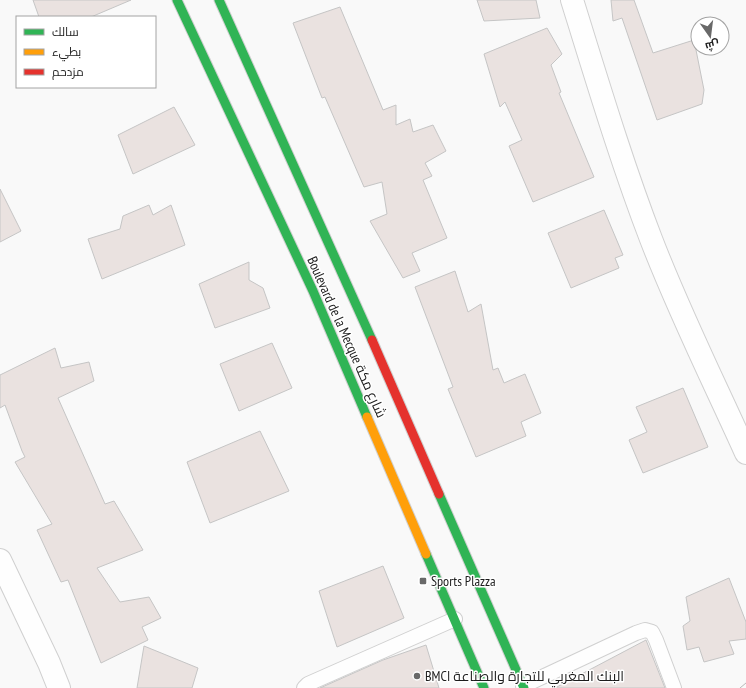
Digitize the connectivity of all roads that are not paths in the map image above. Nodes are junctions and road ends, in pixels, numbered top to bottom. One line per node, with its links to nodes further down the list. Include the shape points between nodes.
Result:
1 (177, 0): 6 (main road, Boulevard de la Mecque شارع مكة, via 313,291)
2 (218, 0): 7 (main road, Boulevard de la Mecque شارع مكة)
3 (572, 0): 4 (street, via 627,174 651,240)
4 (746, 453)
5 (0, 560): 8 (street)
6 (455, 619): 9 (lane); 10 (main road, Boulevard de la Mecque شارع مكة)
7 (523, 687): 11 (lane, via 645,630 652,632 656,640)
8 (59, 688)
9 (304, 688)
10 (484, 688)
11 (674, 688)

